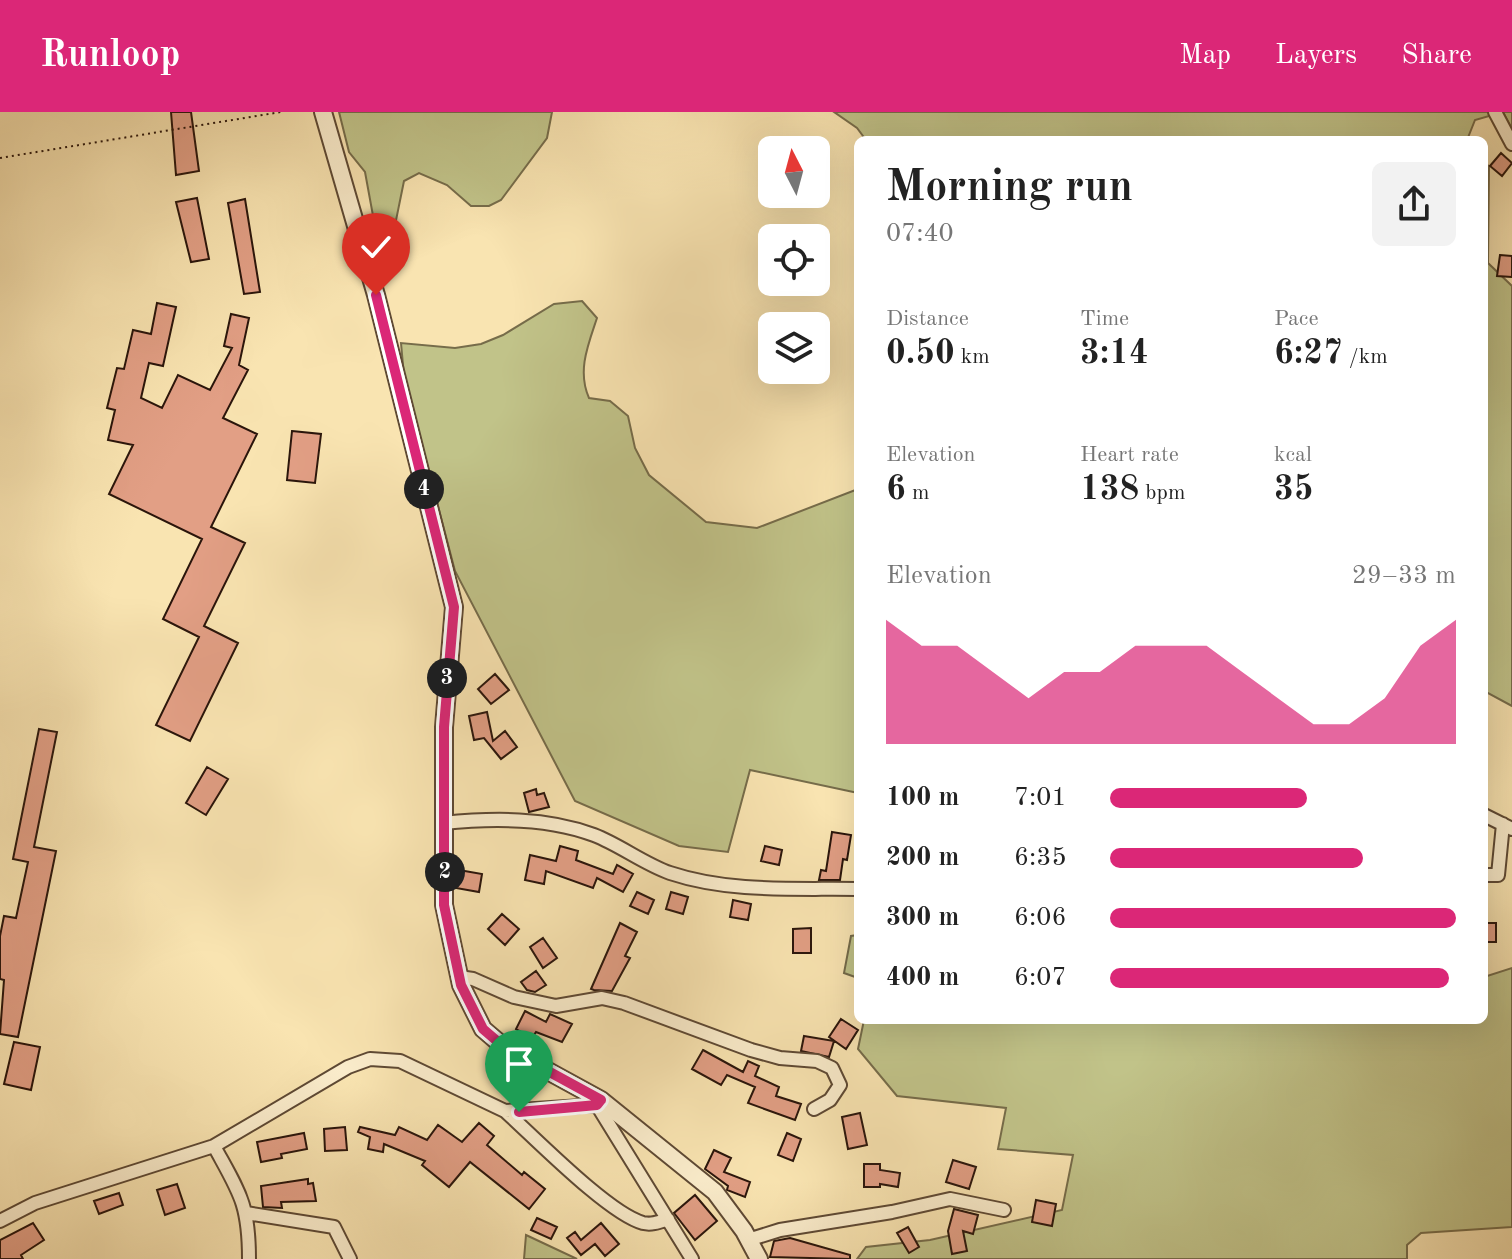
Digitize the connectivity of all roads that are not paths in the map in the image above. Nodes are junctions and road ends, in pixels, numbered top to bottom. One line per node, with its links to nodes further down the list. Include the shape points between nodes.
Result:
1 (323, 112): 5 (street, via 376,295 454,607)
2 (1495, 112): 3 (street)
3 (1512, 144)
4 (1488, 817): 6 (street)
5 (443, 823): 8 (street, via 491,819 556,826 592,834 669,873 732,886); 9 (street, via 444,905)
6 (1508, 826): 7 (street, via 1498,875)
7 (1488, 875)
8 (854, 889)
9 (459, 977): 10 (street, via 483,1029 504,1047); 11 (street, via 556,1006 602,998 751,1050 817,1061 832,1068 840,1085 838,1093)
10 (599, 1102): 12 (street); 16 (street); 18 (street, via 715,1192)
11 (814, 1109)
12 (505, 1111): 13 (street, via 400,1061 370,1059); 16 (street, via 612,1205 639,1222)
13 (214, 1146): 15 (street, via 236,1181); 17 (street, via 35,1203)
14 (1004, 1210): 18 (street, via 950,1199)
15 (246, 1213): 19 (street); 20 (street, via 334,1227)
16 (668, 1219): 21 (street)
17 (0, 1221)
18 (748, 1240): 22 (street)
19 (249, 1259)
20 (350, 1259)
21 (692, 1259)
22 (759, 1259)

